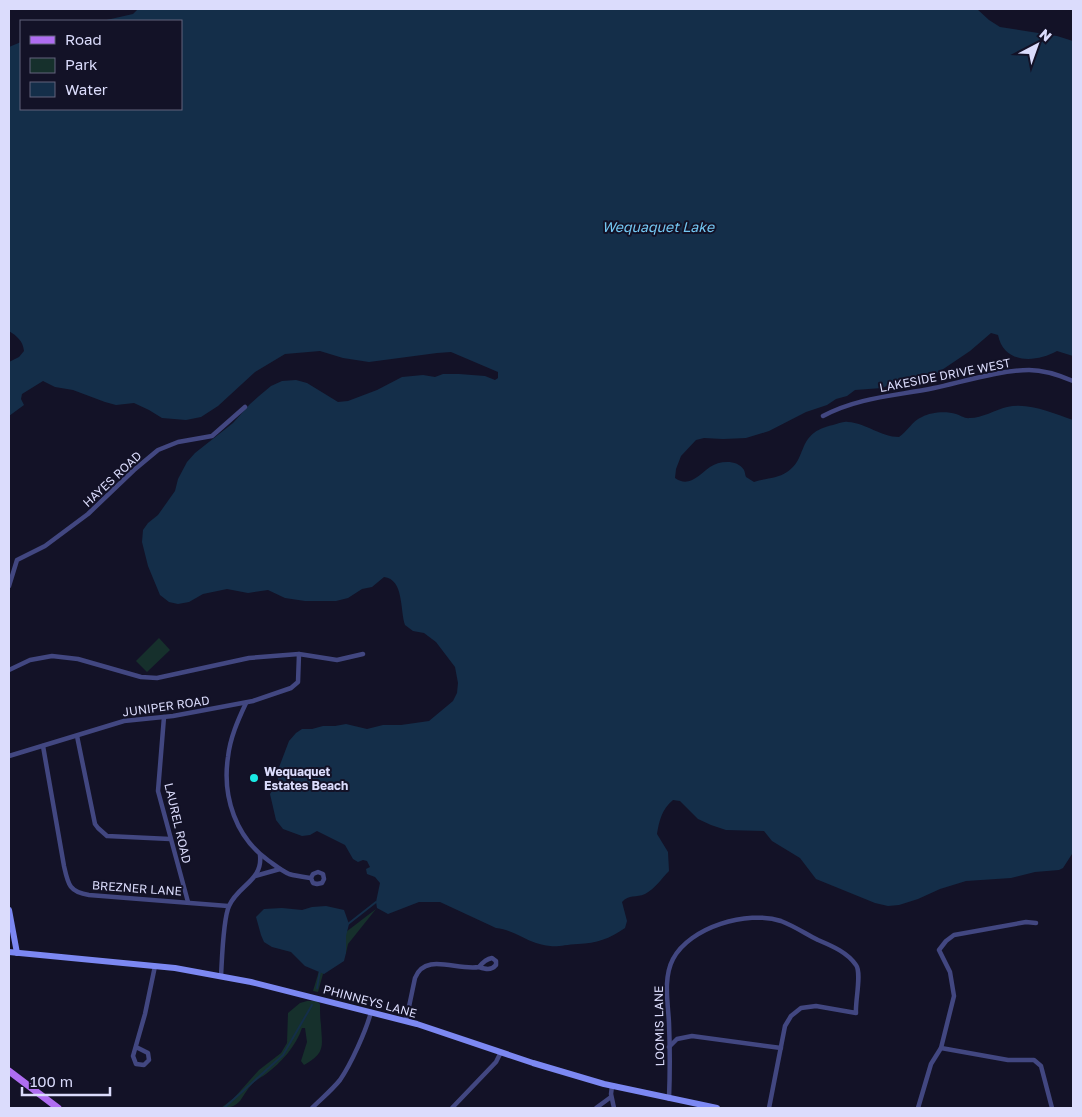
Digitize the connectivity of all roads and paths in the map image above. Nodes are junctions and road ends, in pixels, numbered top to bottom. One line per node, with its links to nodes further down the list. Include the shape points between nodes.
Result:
1 (1073, 381): 3 (street, LAKESIDE DRIVE WEST, via 1048,372 1018,371 856,402)
2 (245, 407): 4 (street, HAYES ROAD, via 212,436 178,442 158,450 88,514 45,546 17,560)
3 (823, 416)
4 (9, 586)
5 (299, 654): 6 (street, via 337,660); 7 (street, via 249,658 157,678 52,656 30,660); 8 (street, JUNIPER ROAD, via 296,685)
6 (363, 654)
7 (9, 670)
8 (246, 703): 9 (street, JUNIPER ROAD); 14 (street, via 230,745 226,782 242,833)
9 (164, 718): 10 (street, JUNIPER ROAD, via 124,721); 13 (street, LAUREL ROAD, via 158,785)
10 (77, 736): 11 (street, JUNIPER ROAD); 13 (street, via 98,828 107,836)
11 (43, 746): 12 (street, JUNIPER ROAD); 18 (street, BREZNER LANE, via 64,866 71,888 89,895)
12 (9, 756)
13 (170, 839): 18 (street, LAUREL ROAD)
14 (260, 854): 15 (street); 16 (street, via 260,867)
15 (280, 869): 16 (street); 17 (street, via 288,874)
16 (255, 876): 19 (street)
17 (311, 878)
18 (188, 902): 19 (street, BREZNER LANE)
19 (228, 906): 26 (street)
20 (9, 910): 23 (main road)
21 (1036, 923): 32 (street, via 954,935 939,950 950,972 954,996)
22 (9, 952): 23 (main road, PHINNEYS LANE)
23 (17, 953): 24 (main road, PHINNEYS LANE)
24 (155, 966): 26 (main road, PHINNEYS LANE); 29 (street)
25 (478, 967): 28 (street, via 422,966 415,978)
26 (221, 976): 27 (main road, PHINNEYS LANE)
27 (371, 1012): 28 (main road, PHINNEYS LANE); 39 (street, via 344,1073)
28 (406, 1021): 33 (main road, PHINNEYS LANE)
29 (136, 1047)
30 (670, 1048): 31 (street, via 677,1039 692,1036); 31 (street, LOOMIS LANE, via 667,986 672,961 681,947 716,925 752,918 780,921 842,952 858,970 856,1013 816,1006 798,1009 787,1020); 37 (street, LOOMIS LANE)
31 (781, 1048): 44 (street)
32 (941, 1048): 45 (street, via 931,1064); 46 (street, via 1008,1060 1036,1061 1042,1070)
33 (501, 1052): 35 (main road, PHINNEYS LANE); 40 (street, via 496,1062)
34 (9, 1071): 38 (main road)
35 (612, 1086): 36 (street); 37 (main road, PHINNEYS LANE)
36 (612, 1097): 41 (street); 42 (street)
37 (669, 1099): 43 (main road, PHINNEYS LANE)
38 (58, 1108)
39 (312, 1108)
40 (452, 1108)
41 (596, 1108)
42 (614, 1108)
43 (717, 1108)
44 (769, 1108)
45 (918, 1108)
46 (1052, 1108)

